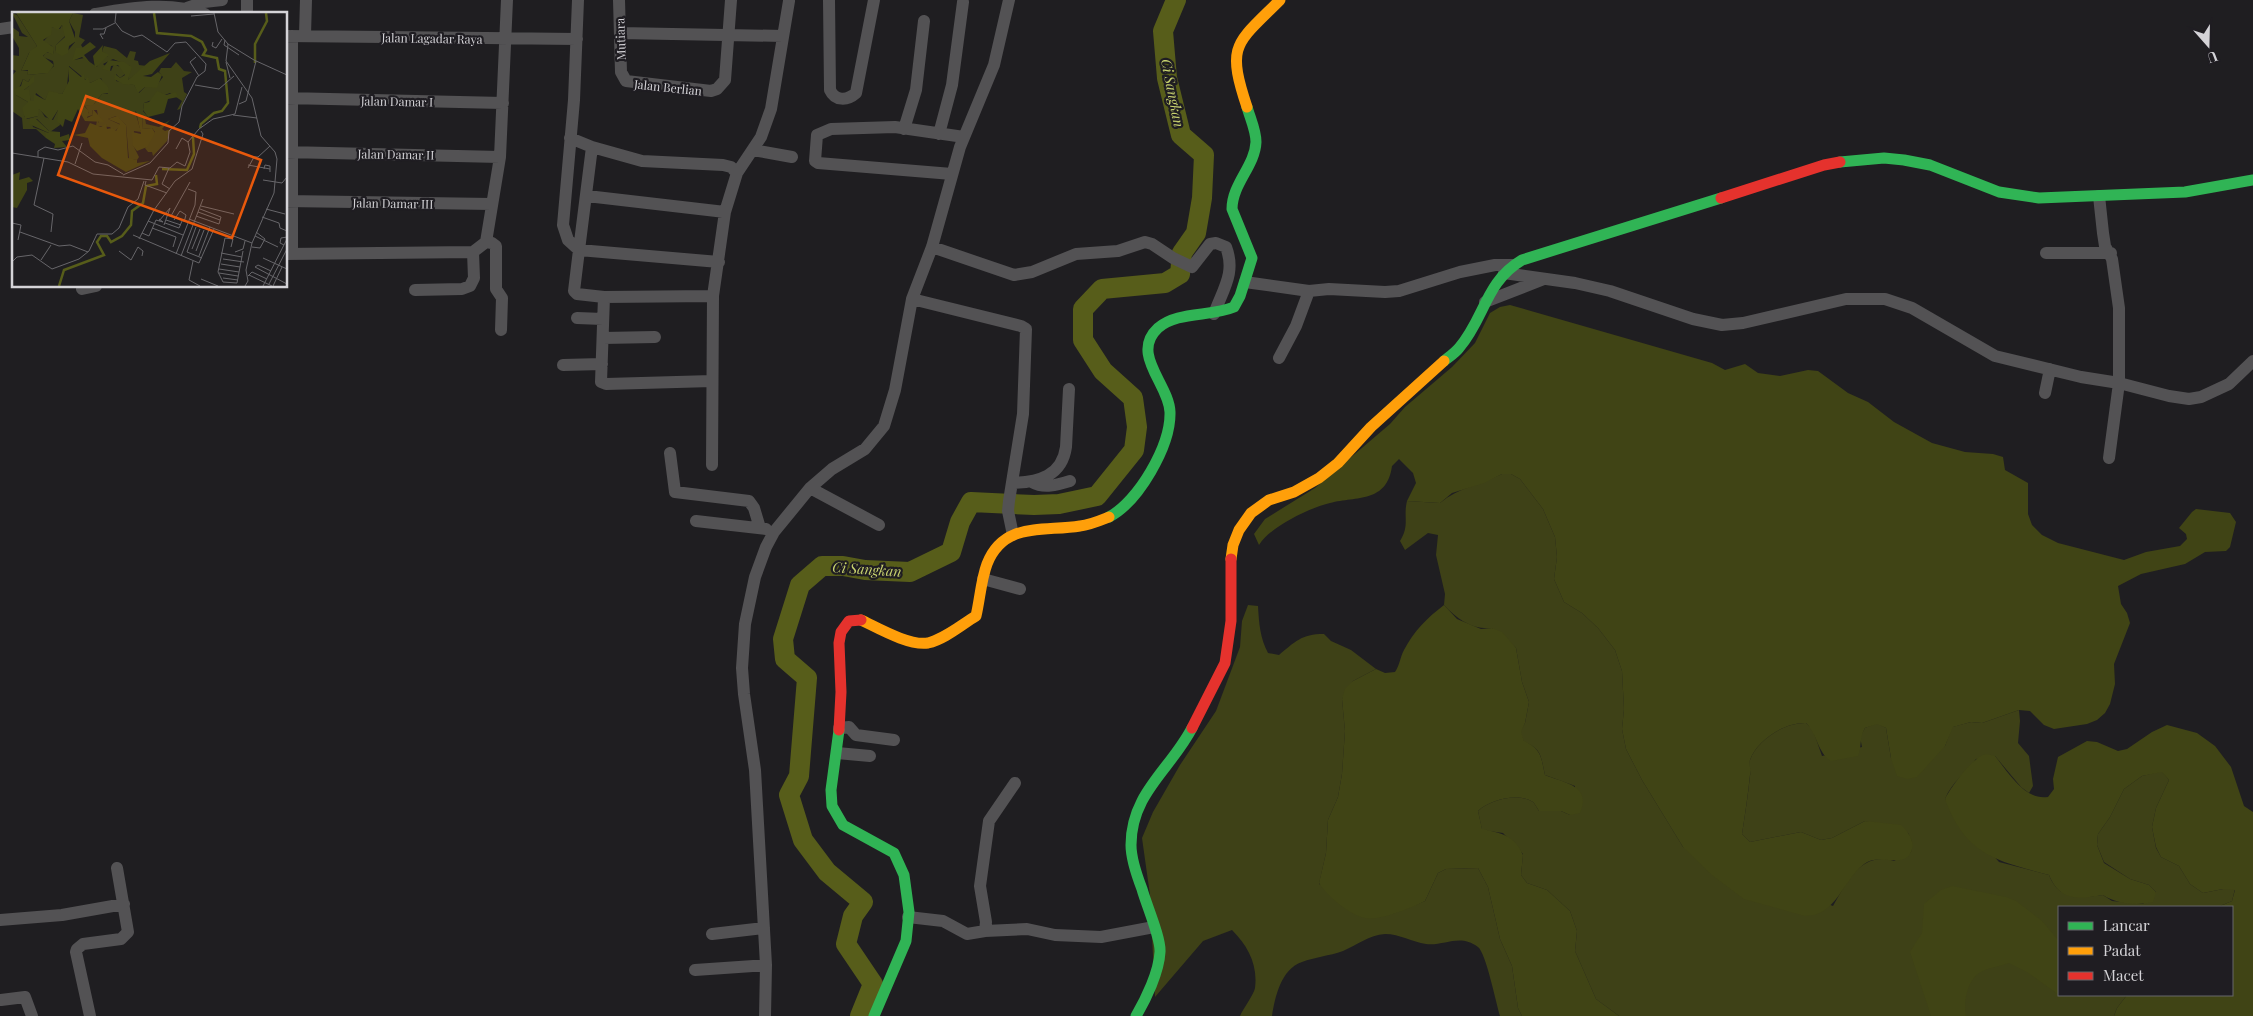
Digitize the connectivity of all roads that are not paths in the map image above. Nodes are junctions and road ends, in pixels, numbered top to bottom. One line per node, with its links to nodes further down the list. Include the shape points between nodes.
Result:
1 (222, 0): 13 (street)
2 (306, 0): 18 (street)
3 (507, 0): 22 (street)
4 (578, 0): 23 (street)
5 (619, 0): 17 (street, Mutiara)
6 (731, 0): 19 (street)
7 (788, 0): 21 (street)
8 (829, 0): 9 (street, via 830,90 832,96 846,99 856,93)
9 (874, 0)
10 (1009, 0): 30 (street, via 994,65)
11 (1280, 0): 54 (street, via 1240,40 1235,58 1237,78 1256,136 1254,152 1236,187 1232,205 1251,252)
12 (963, 2): 28 (street, via 952,85)
13 (187, 8): 14 (street); 15 (street)
14 (111, 12)
15 (200, 12)
16 (924, 21): 27 (street, via 916,90)
17 (620, 33): 19 (street); 24 (street, Mutiara)
18 (305, 35): 20 (street, Jalan Lagadar Raya); 22 (street, Jalan Lagadar Raya)
19 (728, 35): 21 (street); 24 (street, Jalan Berlian, via 725,80 717,89 631,84)
20 (289, 36): 25 (street)
21 (783, 36): 32 (street, via 771,109)
22 (506, 39): 23 (street, Jalan Lagadar Raya); 26 (street)
23 (577, 39): 29 (street)
24 (623, 78)
25 (289, 98): 26 (street, Jalan Damar I); 33 (street)
26 (503, 103): 34 (street)
27 (904, 129): 28 (street); 37 (street, via 831,129 819,132 816,161)
28 (939, 134): 30 (street)
29 (570, 138): 31 (street); 46 (street, via 563,225 568,240)
30 (964, 138): 37 (street)
31 (592, 147): 36 (street, via 642,161 727,165); 39 (street)
32 (753, 150): 35 (street); 36 (street)
33 (289, 152): 34 (street, Jalan Damar II); 41 (street)
34 (500, 156): 42 (street)
35 (792, 157)
36 (737, 173): 43 (street)
37 (952, 174): 45 (street)
38 (2253, 180): 40 (street, via 2185,192)
39 (587, 196): 43 (street); 46 (street)
40 (2099, 196): 49 (street, via 2105,246); 52 (street, via 2039,198 1999,192 1930,166 1904,160 1854,160 1824,165 1563,246)
41 (290, 201): 42 (street, Jalan Damar III); 50 (street)
42 (492, 204): 44 (street)
43 (725, 212): 51 (street)
44 (486, 242): 47 (street); 64 (street, via 496,246 496,289 502,298)
45 (932, 247): 59 (street); 61 (street, via 1014,275 1032,272 1076,254 1118,252 1145,242 1189,267 1210,244 1216,243 1226,247 1232,265)
46 (579, 250): 51 (street); 58 (street, via 574,291)
47 (473, 252): 50 (street); 55 (street, via 474,278 470,286)
48 (2046, 253): 49 (street)
49 (2111, 253): 73 (street, via 2119,308)
50 (289, 254)
51 (719, 262): 57 (street)
52 (1508, 269): 53 (street); 56 (street, via 1495,265 1460,272 1399,291); 60 (street)
53 (1544, 279): 60 (street); 71 (street, via 1575,282 1610,291 1693,320 1722,325 1743,324 1846,299 1885,299 1912,308 1995,356)
54 (1255, 283): 56 (street); 61 (street, via 1234,307)
55 (415, 290)
56 (1309, 291): 67 (street)
57 (713, 296): 58 (street); 72 (street)
58 (604, 297): 63 (street)
59 (912, 299): 81 (street, via 1026,329 1023,414); 82 (street, via 895,390 884,426 865,449 832,469)
60 (1485, 302): 99 (street, via 1459,348 1371,427 1338,463 1294,492 1260,505 1240,530 1233,545 1232,621 1224,663 1185,741 1143,795 1134,823 1132,855)
61 (1214, 314): 87 (street, via 1166,323 1156,329 1150,341 1148,357 1167,397 1170,418 1164,441 1145,482 1126,507 1093,523 1075,527 1041,527)
62 (577, 318): 63 (street)
63 (603, 319): 66 (street)
64 (501, 330)
65 (655, 336): 66 (street)
66 (603, 338): 69 (street)
67 (1279, 358)
68 (2253, 361): 73 (street, via 2229,384 2195,399)
69 (602, 364): 70 (street); 72 (street, via 601,382 604,384)
70 (563, 365)
71 (2050, 369): 73 (street); 75 (street)
72 (712, 381): 78 (street)
73 (2119, 383): 77 (street)
74 (1069, 389): 80 (street, via 1065,455 1058,469)
75 (2045, 394)
76 (670, 453): 85 (street, via 675,492 749,500)
77 (2109, 458)
78 (712, 465)
79 (1070, 481): 80 (street, via 1054,486)
80 (1032, 482): 81 (street)
81 (1012, 483): 87 (street, via 1008,506)
82 (810, 488): 84 (street); 86 (street)
83 (696, 521): 85 (street)
84 (879, 525)
85 (760, 528): 86 (street)
86 (774, 532): 100 (street, via 753,585 745,624 742,668 755,770)
87 (1013, 535): 88 (street, via 990,556)
88 (991, 581): 89 (street); 90 (street, via 976,616 927,643 910,642 860,620 848,621 839,643)
89 (1020, 589)
90 (844, 728): 91 (street, via 857,735); 92 (street)
91 (894, 740)
92 (842, 754): 93 (street); 97 (street, via 831,790 834,812 851,831 894,853 904,875)
93 (870, 756)
94 (1015, 783): 101 (street, via 988,821 980,886)
95 (117, 868): 96 (street)
96 (124, 904): 98 (street, via 62,915); 107 (street, via 128,932 125,938 84,944 77,949)
97 (914, 918): 101 (street, via 944,921 967,934); 109 (street)
98 (0, 920)
99 (1154, 927): 101 (street, via 1101,937 1056,935 1027,929); 110 (street, via 1159,957 1148,996)
100 (764, 928): 102 (street); 103 (street)
101 (985, 932)
102 (712, 934)
103 (766, 965): 104 (street); 108 (street)
104 (695, 970)
105 (2, 1000): 106 (street, via 25,997)
106 (32, 1016)
107 (90, 1016)
108 (765, 1016)
109 (874, 1016)
110 (1136, 1016)

